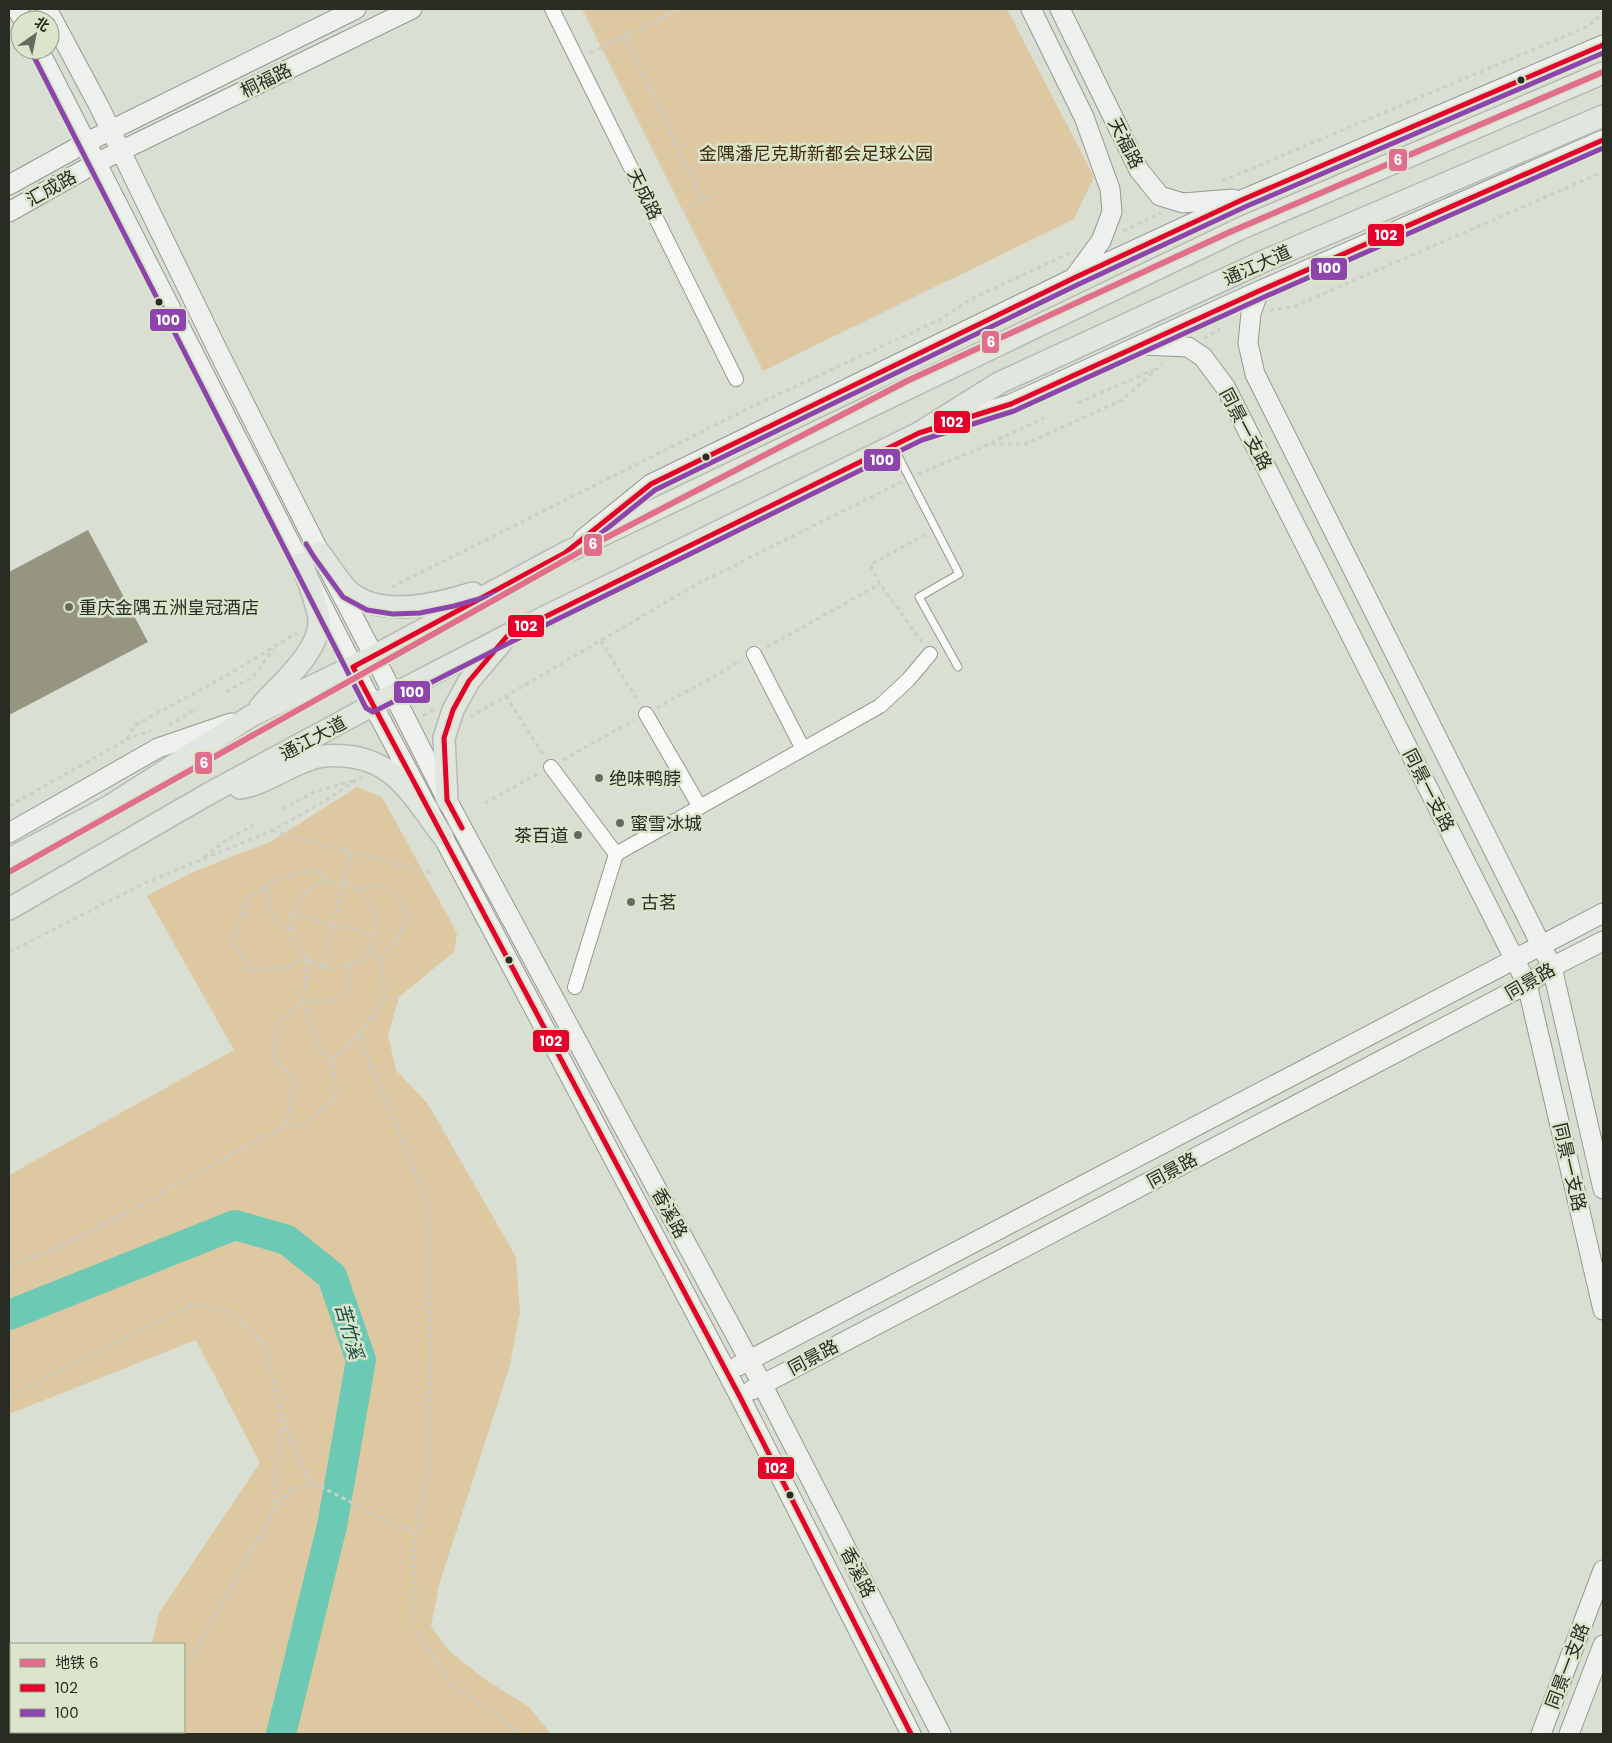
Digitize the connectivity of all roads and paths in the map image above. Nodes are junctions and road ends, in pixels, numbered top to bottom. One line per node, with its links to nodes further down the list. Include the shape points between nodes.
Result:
1 (47, 9): 14 (street)
2 (356, 9): 14 (street, 桐福路)
3 (412, 9): 17 (street, 桐福路)
4 (552, 9): 10 (street, 天成路)
5 (682, 9): 8 (path)
6 (1031, 9): 26 (street, 天福路, via 1084,117 1110,189 1112,212 1101,241)
7 (1060, 9): 22 (street, 天福路, via 1139,170 1160,196 1183,203)
8 (625, 36): 10 (path); 23 (path)
9 (1603, 45): 22 (street)
10 (578, 59): 33 (street, 天成路)
11 (44, 60): 16 (street)
12 (1603, 73): 41 (main road, via 1244,227)
13 (1603, 116): 36 (main road, 通江大道, via 1264,261 999,383)
14 (110, 130): 16 (street, 汇成路); 17 (street)
15 (1603, 140): 27 (street, 通江大道)
16 (87, 142): 18 (street); 20 (street, 汇成路)
17 (120, 151): 18 (street, 汇成路); 42 (street)
18 (96, 163): 25 (street, 汇成路); 42 (street)
19 (1603, 172): 28 (path, via 1293,307)
20 (9, 185)
21 (713, 195): 23 (path)
22 (1244, 199): 26 (street)
23 (703, 200): 24 (path)
24 (682, 210)
25 (9, 212)
26 (1074, 278): 41 (street, via 651,484)
27 (1259, 291): 28 (street, 同景一支路); 29 (street, 通江大道)
28 (1251, 313): 30 (path); 91 (street, 同景一支路, via 1248,342 1255,374)
29 (1142, 345): 30 (street); 36 (street, 通江大道, via 1011,404)
30 (1188, 347): 96 (street, 同景一支路, via 1203,357 1226,388)
31 (1164, 363): 32 (path)
32 (1156, 368): 34 (path); 37 (path, via 1122,400 1024,444)
33 (736, 379)
34 (1078, 403)
35 (1044, 418): 37 (path)
36 (919, 433): 38 (main road, 通江大道)
37 (990, 444): 39 (path)
38 (892, 446): 39 (lane); 45 (main road, 通江大道)
39 (909, 478): 40 (lane); 46 (path, via 697,584)
40 (935, 529): 44 (path, via 870,566); 52 (lane, via 959,574 919,597)
41 (565, 553): 43 (main road)
42 (311, 558): 43 (main road, via 349,592 369,603 393,606 418,606); 50 (street, 香溪路); 51 (street, 香溪路); 60 (main road, via 318,632 308,653)
43 (512, 582): 50 (main road)
44 (880, 584): 48 (path); 49 (path)
45 (508, 635): 54 (main road, 通江大道); 58 (main road, via 469,681)
46 (600, 641): 55 (path); 59 (path)
47 (275, 646): 53 (path, via 253,677)
48 (754, 654): 59 (path); 63 (street)
49 (930, 654): 63 (street, via 880,706)
50 (374, 656): 51 (main road); 54 (street, 香溪路)
51 (353, 667): 56 (street, 香溪路); 60 (main road)
52 (958, 667)
53 (226, 692)
54 (394, 694): 56 (main road, 通江大道); 62 (street, 香溪路)
55 (506, 696): 58 (path, via 472,716); 64 (path)
56 (373, 705): 66 (main road, 通江大道); 74 (street, 香溪路)
57 (197, 709): 61 (path)
58 (452, 710): 62 (path, via 436,708); 67 (main road, via 444,738)
59 (646, 714): 64 (path); 69 (street)
60 (252, 716): 73 (street, via 158,748); 77 (main road, via 108,807)
61 (169, 724)
62 (409, 725): 67 (street, 香溪路)
63 (803, 749): 69 (street)
64 (551, 767): 68 (path); 76 (street)
65 (362, 768): 66 (main road, via 334,755 312,758 251,786); 70 (path); 72 (path); 74 (main road, via 381,765 400,780)
66 (210, 793): 84 (main road, 通江大道)
67 (447, 800): 109 (street, 香溪路)
68 (485, 803)
69 (700, 807): 76 (street)
70 (283, 809)
71 (254, 825): 78 (path, via 228,839)
72 (271, 831): 75 (path); 78 (path)
73 (9, 833)
74 (442, 836): 110 (street, 香溪路)
75 (352, 852): 79 (path); 81 (path)
76 (616, 854): 101 (street)
77 (9, 859)
78 (200, 861): 93 (path, via 145,884)
79 (431, 873)
80 (331, 882): 81 (path); 82 (path, via 315,869 274,880); 85 (path, via 306,892)
81 (344, 883): 83 (path); 87 (path)
82 (266, 886): 88 (path, via 273,919); 94 (path, via 246,901 232,943 251,970 285,968)
83 (357, 888): 89 (path, via 374,908); 95 (path, via 383,885 402,903 407,919)
84 (9, 909)
85 (292, 914): 87 (path); 88 (path)
86 (1603, 914): 91 (street)
87 (334, 924): 89 (path); 98 (path)
88 (292, 932): 94 (path, via 300,951)
89 (376, 935): 92 (path)
90 (1603, 942): 99 (street, 同景路)
91 (1541, 945): 96 (street); 99 (street, 同景一支路)
92 (369, 950): 95 (path); 97 (path)
93 (9, 952)
94 (308, 958): 98 (path); 102 (path)
95 (381, 961): 103 (path, via 385,998)
96 (1515, 961): 100 (street, 同景一支路); 109 (street)
97 (350, 965): 98 (path, via 337,968); 102 (path, via 349,991 330,1002)
98 (323, 966)
99 (1552, 967): 100 (street, 同景路); 106 (street, 同景一支路)
100 (1527, 984): 108 (street, 同景一支路); 111 (street, 同景路)
101 (575, 987)
102 (303, 1002): 104 (path, via 321,1052); 105 (path, via 279,1020 273,1058 295,1081)
103 (359, 1035): 104 (path); 117 (path, via 427,1200 431,1353 428,1473)
104 (331, 1060): 105 (path, via 337,1087 332,1102 304,1124)
105 (286, 1125): 107 (path, via 69,1242)
106 (1603, 1189)
107 (9, 1266)
108 (1603, 1310)
109 (749, 1360): 110 (street); 111 (street, 香溪路)
110 (726, 1372): 113 (street, 香溪路)
111 (762, 1384): 113 (street, 同景路); 124 (street, 香溪路)
112 (9, 1396): 114 (path, via 192,1305 226,1309 265,1345)
113 (740, 1397): 123 (street, 香溪路)
114 (282, 1417): 115 (path); 116 (path)
115 (312, 1482): 116 (path, via 289,1491); 117 (path)
116 (273, 1512): 120 (path)
117 (416, 1533): 122 (path, via 416,1630 451,1683)
118 (1603, 1570): 121 (street, 同景一支路)
119 (1603, 1645): 125 (street, 同景一支路)
120 (185, 1669)
121 (1541, 1733)
122 (521, 1734)
123 (911, 1734)
124 (941, 1734)
125 (1569, 1734)

